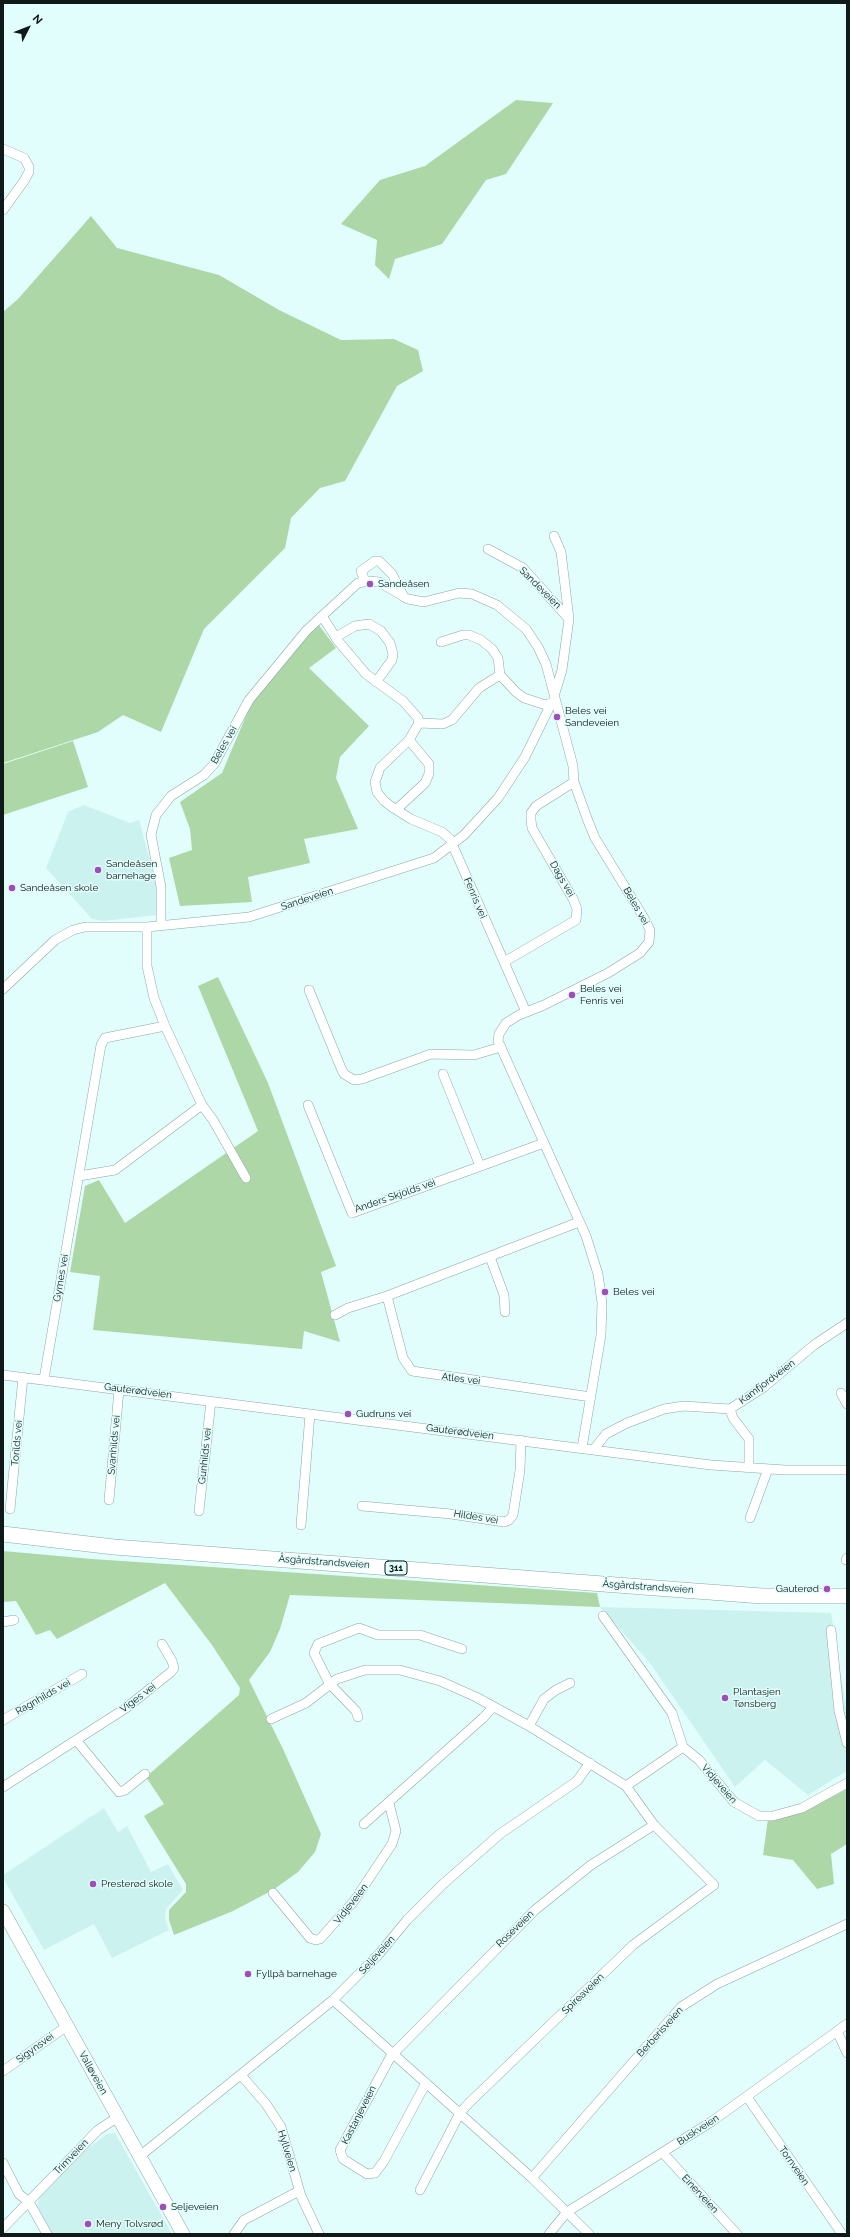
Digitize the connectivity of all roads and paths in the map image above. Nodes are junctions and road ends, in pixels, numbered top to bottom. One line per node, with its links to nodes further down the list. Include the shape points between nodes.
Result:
1 (3, 149): 2 (street, via 24,158 29,166 24,181)
2 (3, 210)
3 (554, 536): 8 (street, Sandeveien, via 564,568)
4 (488, 549): 8 (street, Sandeveien, via 523,568)
5 (365, 581): 6 (street, Beles vei, via 379,582); 6 (street, via 361,571 379,561 392,574); 7 (street, Beles vei, via 354,586)
6 (404, 597): 13 (street, Beles vei, via 415,602 424,602 459,593 472,594 497,605 520,622 531,636 546,664)
7 (324, 618): 9 (street); 19 (street, Beles vei, via 306,631 249,700 214,764 204,775 171,796 156,815 151,835 161,888)
8 (569, 619): 13 (street, Sandeveien, via 562,670)
9 (336, 637): 12 (street, via 354,662); 12 (street, via 356,626 369,624 380,631 390,643 393,654 392,660)
10 (441, 642): 11 (street, via 463,635 480,640 492,649 498,658)
11 (500, 675): 13 (street, via 524,698 546,705); 14 (street, via 479,688 452,720 443,724)
12 (376, 682): 14 (street, via 411,708)
13 (554, 698): 16 (street, Beles vei, via 573,766); 18 (street, Sandeveien, via 525,757 507,786 488,810)
14 (419, 723): 15 (street, Fenris vei)
15 (409, 740): 17 (street, via 429,764 429,774 424,783); 17 (street, Fenris vei, via 380,768 375,782 379,796)
16 (574, 782): 21 (street, Dags vei, via 536,806 531,813 531,820 532,828 573,899 577,909 576,920); 24 (street, Beles vei, via 595,838 644,918 651,936 644,949 629,961)
17 (397, 809): 18 (street, Fenris vei, via 411,819 442,832)
18 (453, 845): 19 (street, Sandeveien, via 434,858 419,864 249,917); 21 (street, Fenris vei)
19 (160, 924): 20 (street, Sandeveien)
20 (147, 927): 22 (street, Sandeveien, via 85,927 64,934); 25 (street, via 147,966 154,998)
21 (504, 962): 24 (street, Fenris vei)
22 (3, 989)
23 (309, 990): 26 (street, via 344,1074 354,1080 431,1054 474,1055)
24 (526, 1012): 26 (street, Beles vei, via 501,1028 498,1041)
25 (165, 1026): 28 (street); 32 (street, Gymes vei, via 105,1038 101,1045)
26 (501, 1047): 30 (street, Beles vei)
27 (443, 1074): 31 (street)
28 (202, 1105): 32 (street, via 115,1170); 33 (street)
29 (308, 1106): 31 (street, Anders Skjolds vei, via 352,1214)
30 (544, 1143): 31 (street, Anders Skjolds vei); 34 (street, Beles vei)
31 (480, 1166)
32 (79, 1176): 42 (street, Gymes vei)
33 (246, 1178)
34 (579, 1222): 35 (street); 45 (street, Beles vei, via 593,1253 602,1303 601,1335)
35 (490, 1257): 36 (street); 37 (street, via 504,1295)
36 (386, 1296): 38 (street, via 348,1308); 45 (street, Atles vei, via 403,1358 412,1371)
37 (505, 1312)
38 (335, 1315)
39 (847, 1323): 48 (street, Kamfjordveien, via 814,1345 764,1387)
40 (3, 1374): 41 (street, Gauterødveien)
41 (23, 1377): 42 (street, Gauterødveien); 58 (street, Torilds vei)
42 (44, 1379): 43 (street, Gauterødveien)
43 (119, 1390): 46 (street, Gauterødveien); 56 (street, Svanhilds vei)
44 (841, 1393): 47 (street)
45 (591, 1397): 51 (street, Beles vei)
46 (211, 1401): 49 (street, Gauterødveien); 59 (street, Gunhilds vei)
47 (847, 1404)
48 (730, 1409): 52 (street, Kamfjordveien, via 684,1406 664,1409 606,1434); 53 (street, via 733,1418 749,1439)
49 (310, 1414): 50 (street, Gauterødveien); 61 (street)
50 (521, 1440): 51 (street, Gauterødveien); 57 (street, Hildes vei, via 520,1470 510,1520 504,1522 451,1514)
51 (582, 1448): 52 (street, Gauterødveien)
52 (594, 1449): 53 (street, Gauterødveien)
53 (750, 1468): 54 (street, Gauterødveien)
54 (768, 1469): 55 (street, Gauterødveien); 60 (street)
55 (847, 1470)
56 (109, 1500)
57 (362, 1506)
58 (10, 1509)
59 (199, 1511)
60 (750, 1518)
61 (301, 1525)
62 (3, 1534): 64 (main road, Åsgårdstrandsveien / 311, via 114,1547)
63 (847, 1596): 64 (main road, Åsgårdstrandsveien / 311)
64 (790, 1597): 65 (main road, Åsgårdstrandsveien / 311, via 818,1603)
65 (847, 1604)
66 (603, 1616): 82 (street, via 672,1713)
67 (14, 1620): 68 (street)
68 (3, 1622)
69 (831, 1630): 81 (street, via 839,1712)
70 (162, 1644): 80 (street, Viges vei, via 172,1661 174,1668 171,1672 126,1708)
71 (462, 1649): 73 (street, via 420,1635 378,1635 359,1628 334,1636 316,1647 314,1652)
72 (82, 1674): 78 (street, Ragnhilds vei)
73 (329, 1683): 75 (street, via 365,1670 400,1670 440,1681); 76 (street, via 356,1711); 77 (street, via 306,1702)
74 (570, 1683): 79 (street, via 544,1699)
75 (493, 1707): 79 (street); 88 (street)
76 (358, 1717)
77 (271, 1719)
78 (3, 1720)
79 (529, 1726): 83 (street)
80 (76, 1740): 84 (street, via 119,1792); 87 (street, Viges vei)
81 (847, 1743)
82 (683, 1747): 85 (street, Vidjeveien, via 699,1760 734,1802 759,1816 773,1816 802,1808); 86 (street)
83 (590, 1763): 86 (street); 94 (street, Seljeveien, via 577,1780 500,1834 442,1884 407,1920 375,1959)
84 (145, 1774)
85 (847, 1783)
86 (626, 1786): 90 (street)
87 (3, 1787)
88 (389, 1803): 89 (street); 91 (street, Vidjeveien, via 396,1831 392,1844 354,1901 320,1939 310,1938)
89 (364, 1824)
90 (654, 1825): 98 (street, Roseveien, via 591,1865 540,1905); 104 (street, Spireaveien, via 714,1885 633,1945)
91 (273, 1893)
92 (3, 1911): 96 (main road, Valløveien)
93 (847, 1924): 109 (street, Berberisveien, via 717,1984 681,2008)
94 (333, 2000): 98 (street); 101 (street, Seljeveien)
95 (847, 2024): 97 (street, Buskveien)
96 (67, 2026): 100 (street, Sigynsvei); 105 (main road, Valløveien)
97 (837, 2031): 99 (street); 103 (street, Buskveien)
98 (393, 2053): 102 (street); 102 (street, Kastanjeveien, via 340,2150 343,2159 367,2174 375,2173)
99 (847, 2053)
100 (3, 2071)
101 (241, 2074): 107 (street, Seljeveien); 111 (street, Hyllveien, via 281,2127)
102 (426, 2083): 104 (street)
103 (747, 2097): 106 (street, Buskveien); 122 (street, Tornveien)
104 (460, 2113): 109 (street); 110 (street)
105 (118, 2117): 107 (main road, Valløveien); 112 (street, Trimveien, via 98,2130)
106 (663, 2153): 113 (street, Buskveien); 121 (street, Einerveien)
107 (140, 2156): 116 (main road, Valløveien)
108 (3, 2163): 112 (street, via 19,2194)
109 (532, 2178): 113 (street)
110 (420, 2190)
111 (299, 2191): 117 (street, via 244,2220); 118 (street, Hyllveien)
112 (29, 2202): 114 (street, Trimveien); 115 (street)
113 (567, 2212): 119 (street, Buskveien); 120 (street)
114 (3, 2228)
115 (47, 2234)
116 (183, 2234)
117 (234, 2234)
118 (319, 2234)
119 (549, 2234)
120 (589, 2234)
121 (737, 2234)
122 (842, 2234)

